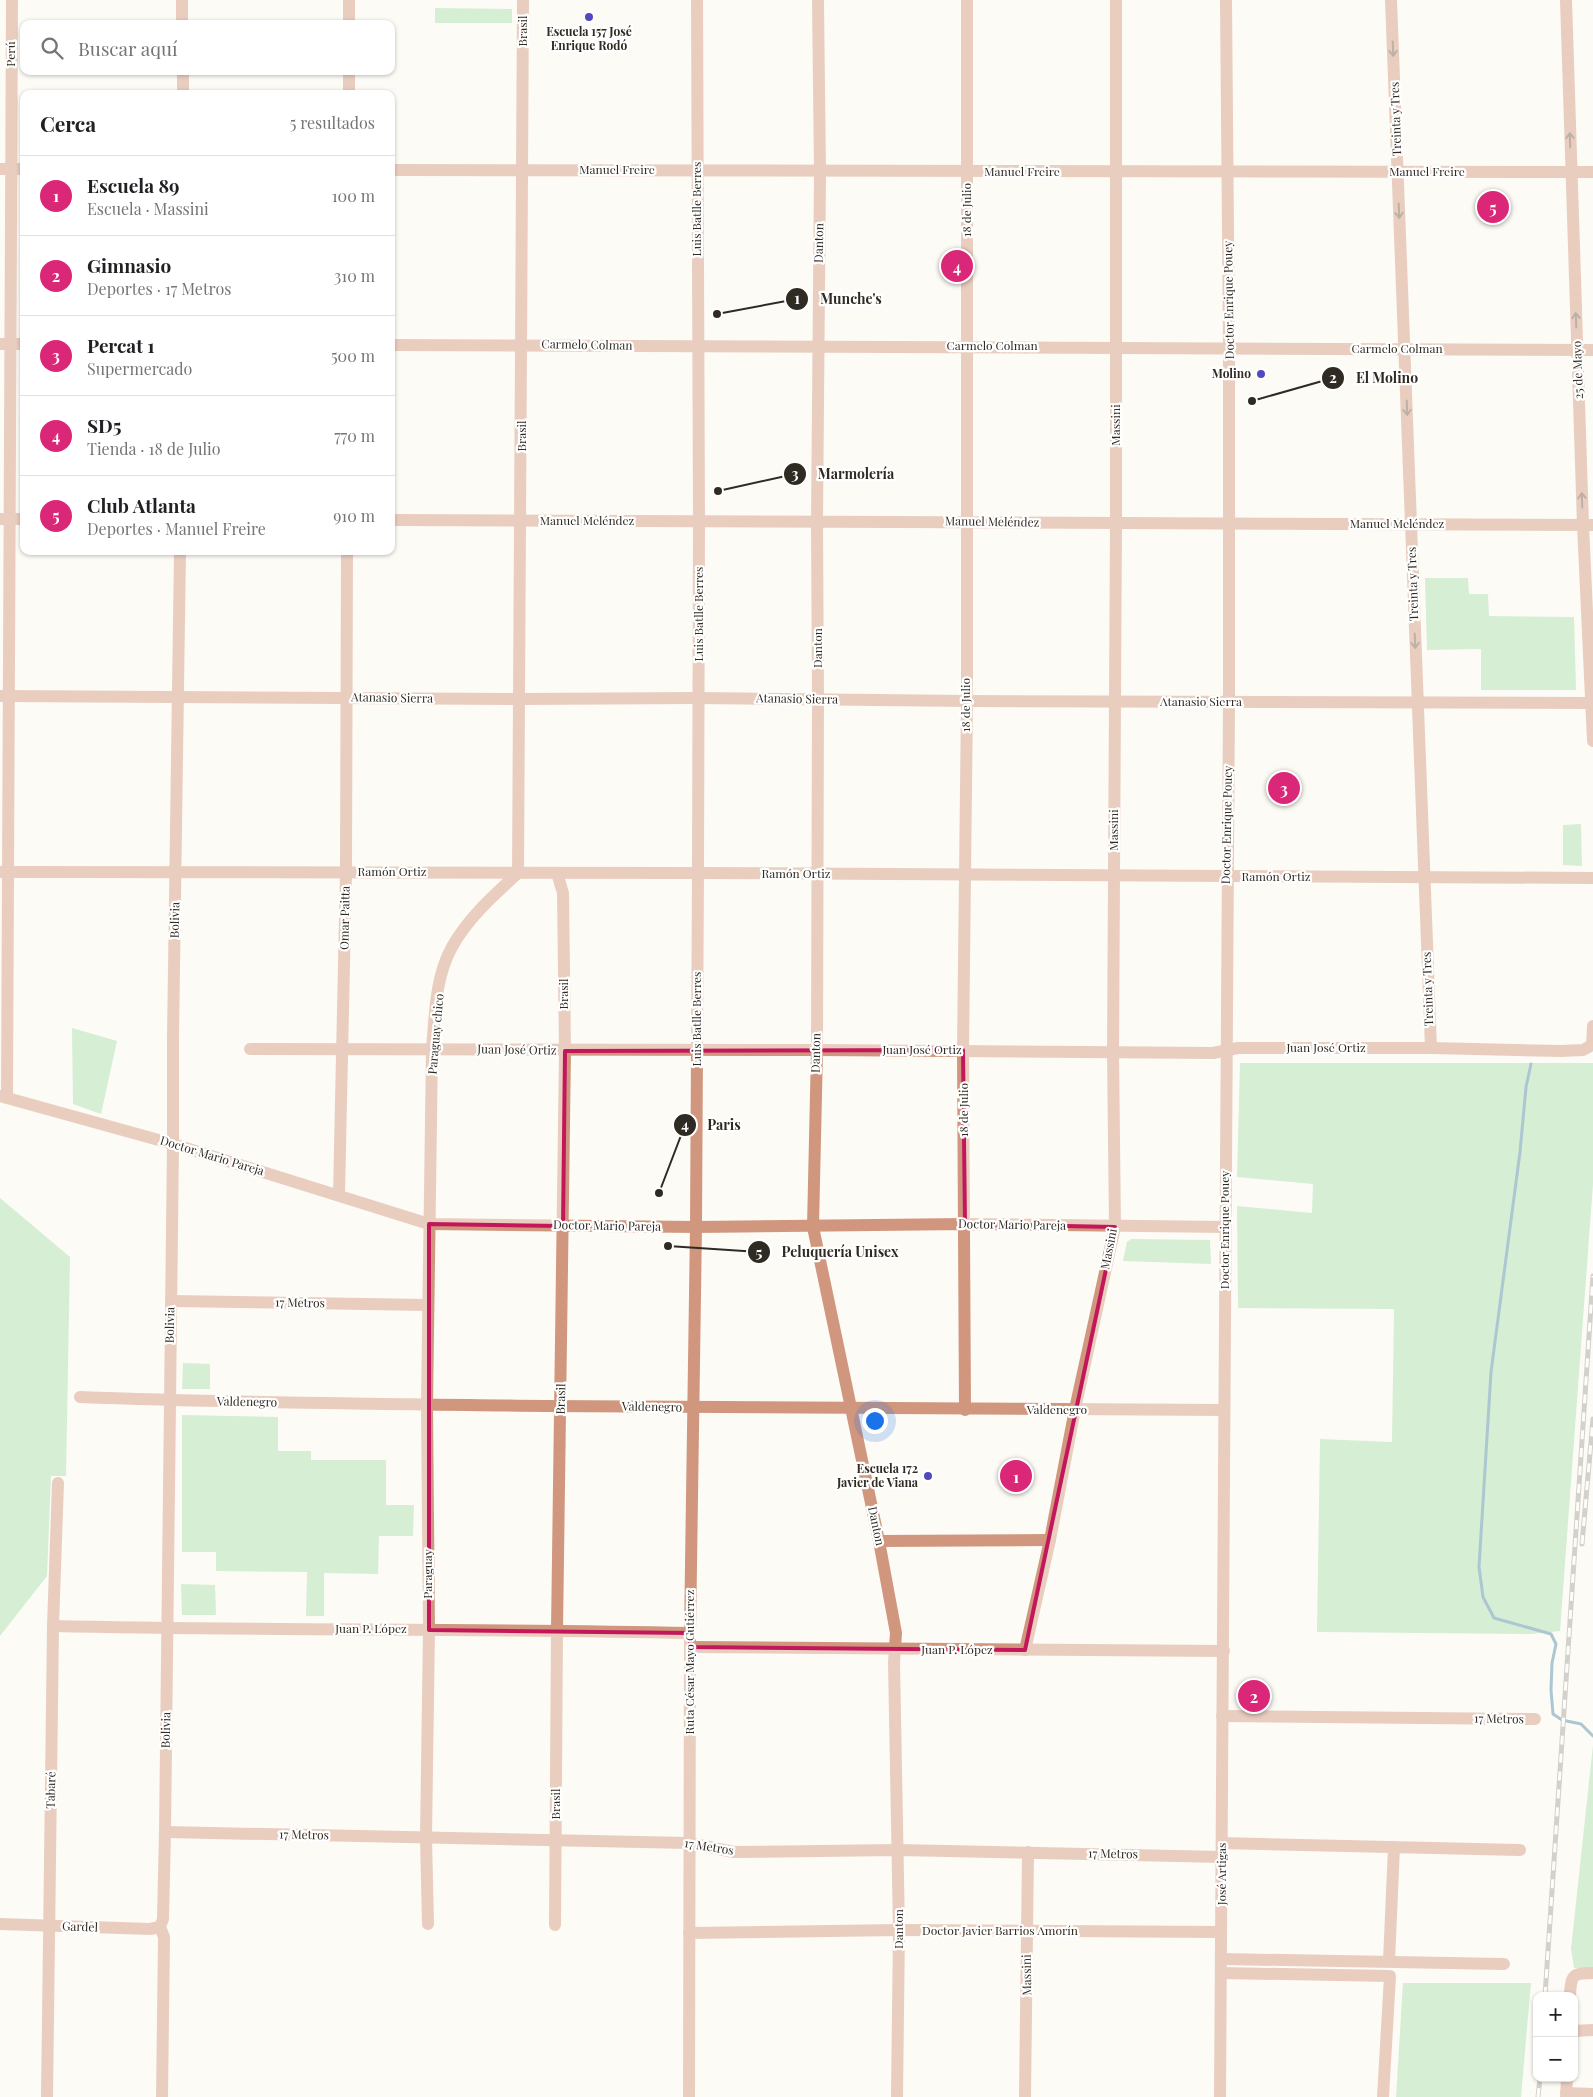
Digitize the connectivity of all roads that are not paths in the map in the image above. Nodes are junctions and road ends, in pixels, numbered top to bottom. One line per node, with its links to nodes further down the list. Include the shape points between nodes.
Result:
1 (12, 0): 18 (street, Perú)
2 (182, 0): 12 (street)
3 (349, 0): 13 (street)
4 (524, 0): 21 (street, Brasil)
5 (697, 0): 22 (street, Luis Batlle Berres)
6 (818, 0): 24 (street, Danton)
7 (967, 0): 23 (street, 18 de Julio)
8 (1116, 0): 25 (street, Massini)
9 (1226, 0): 26 (street, Doctor Enrique Pouey)
10 (1391, 0): 29 (street, Treinta y Tres, one-way to 29)
11 (1566, 0): 27 (street, 25 de Mayo, one-way to 11)
12 (182, 20)
13 (349, 20)
14 (182, 75): 16 (street)
15 (349, 75): 17 (street)
16 (182, 90)
17 (349, 90)
18 (5, 169): 19 (street); 30 (street, Perú)
19 (20, 169)
20 (395, 170): 21 (street, Manuel Freire)
21 (524, 170): 22 (street, Manuel Freire); 33 (street, Brasil)
22 (697, 170): 24 (street, Manuel Freire); 36 (street, Luis Batlle Berres)
23 (967, 171): 24 (street, Manuel Freire); 25 (street, Manuel Freire); 35 (street, 18 de Julio)
24 (820, 172): 34 (street, Danton)
25 (1117, 172): 26 (street, Manuel Freire); 37 (street, Massini)
26 (1227, 172): 29 (street, Manuel Freire); 38 (street, Doctor Enrique Pouey)
27 (1571, 172): 28 (street, Manuel Freire); 29 (street, Manuel Freire); 40 (street, 25 de Mayo, one-way to 27)
28 (1593, 172)
29 (1398, 173): 39 (street, Treinta y Tres, one-way to 39)
30 (5, 344): 31 (street); 42 (street, Perú)
31 (20, 344)
32 (395, 345): 33 (street, Carmelo Colman)
33 (522, 345): 36 (street, Carmelo Colman); 46 (street, Brasil)
34 (818, 346): 35 (street, Carmelo Colman); 36 (street, Carmelo Colman); 47 (street, Danton)
35 (966, 346): 37 (street, Carmelo Colman); 48 (street, 18 de Julio)
36 (698, 347): 45 (street, Luis Batlle Berres)
37 (1115, 347): 38 (street, Carmelo Colman); 50 (street, Massini)
38 (1229, 348): 39 (street, Carmelo Colman); 49 (street, Doctor Enrique Pouey)
39 (1404, 349): 40 (street, Carmelo Colman); 51 (street, Treinta y Tres, one-way to 51)
40 (1578, 350): 41 (street, Carmelo Colman); 52 (street, 25 de Mayo, one-way to 40)
41 (1593, 350)
42 (5, 519): 43 (street); 55 (street, Perú)
43 (20, 519)
44 (395, 520): 46 (street, Manuel Meléndez)
45 (699, 521): 46 (street, Manuel Meléndez); 47 (street, Manuel Meléndez); 58 (street, Luis Batlle Berres)
46 (521, 522): 59 (street, Brasil)
47 (817, 522): 48 (street, Manuel Meléndez); 60 (street, Danton)
48 (966, 522): 50 (street, Manuel Meléndez); 61 (street, 18 de Julio)
49 (1229, 523): 50 (street, Manuel Meléndez); 51 (street, Manuel Meléndez); 63 (street, Doctor Enrique Pouey)
50 (1116, 524): 62 (street, Massini)
51 (1411, 524): 52 (street, Manuel Meléndez); 64 (street, Treinta y Tres, one-way to 64)
52 (1588, 525): 65 (street, 25 de Mayo)
53 (180, 555): 56 (street, Bolivia)
54 (347, 555): 57 (street, Omar Paitta)
55 (4, 696): 56 (street, Atanasio Sierra); 67 (street, Perú)
56 (179, 697): 57 (street, Atanasio Sierra); 69 (street, Bolivia)
57 (347, 697): 59 (street, Atanasio Sierra); 68 (street, Omar Paitta)
58 (698, 698): 59 (street, Atanasio Sierra); 60 (street, Atanasio Sierra); 72 (street, Luis Batlle Berres)
59 (521, 699): 70 (street, Brasil)
60 (818, 699): 61 (street, Atanasio Sierra); 73 (street, Danton)
61 (966, 701): 62 (street, Atanasio Sierra); 74 (street, 18 de Julio)
62 (1114, 701): 63 (street, Atanasio Sierra); 75 (street, Massini)
63 (1229, 702): 64 (street, Atanasio Sierra); 76 (street, Doctor Enrique Pouey)
64 (1418, 702): 65 (street, Atanasio Sierra); 77 (street, Treinta y Tres)
65 (1592, 703): 66 (street, 25 de Mayo)
66 (1593, 741)
67 (3, 872): 69 (street, Ramón Ortiz); 90 (street, Perú)
68 (346, 872): 69 (street, Ramón Ortiz); 70 (street, Ramón Ortiz); 82 (street, Omar Paitta)
69 (176, 873): 91 (street, Bolivia)
70 (518, 873): 71 (street, Ramón Ortiz); 83 (street, Paraguay chico, via 479,910 451,948 435,1007)
71 (557, 873): 72 (street, Ramón Ortiz); 88 (street, Brasil, via 563,893)
72 (698, 873): 73 (street, Ramón Ortiz); 84 (street, Luis Batlle Berres)
73 (817, 874): 74 (street, Ramón Ortiz); 85 (street, Danton)
74 (965, 875): 75 (street, Ramón Ortiz); 86 (street, 18 de Julio)
75 (1114, 876): 76 (street, Ramón Ortiz); 89 (street, Massini)
76 (1226, 876): 77 (street, Ramón Ortiz); 87 (street, Doctor Enrique Pouey)
77 (1424, 877): 78 (street, Ramón Ortiz); 80 (street, Treinta y Tres)
78 (1593, 878)
79 (1593, 1026): 80 (street, Juan José Ortiz, via 1592,1045 1583,1050)
80 (1431, 1048): 87 (street, Juan José Ortiz)
81 (250, 1049): 82 (street, Juan José Ortiz)
82 (342, 1049): 83 (street, Juan José Ortiz); 92 (street, Omar Paitta)
83 (432, 1049): 88 (street, Juan José Ortiz); 93 (street, Paraguay chico)
84 (697, 1050): 85 (street, Juan José Ortiz); 88 (street, Juan José Ortiz); 96 (street, Luis Batlle Berres)
85 (816, 1050): 86 (street, Juan José Ortiz); 97 (street, Danton)
86 (964, 1050): 89 (street, Juan José Ortiz); 94 (street, 18 de Julio)
87 (1226, 1050): 89 (street, Juan José Ortiz, via 1214,1053); 99 (street, Doctor Enrique Pouey)
88 (565, 1051): 95 (street, Brasil)
89 (1113, 1052): 98 (street, Massini)
90 (4, 1097): 91 (street, Doctor Mario Pareja)
91 (173, 1144): 92 (street, Doctor Mario Pareja); 100 (street, Bolivia)
92 (339, 1194): 93 (street, Doctor Mario Pareja)
93 (429, 1224): 95 (street, Doctor Mario Pareja); 101 (street, Paraguay)
94 (965, 1224): 97 (street, Doctor Mario Pareja); 98 (street, Doctor Mario Pareja); 109 (street, 18 de Julio)
95 (563, 1226): 96 (street, Doctor Mario Pareja); 105 (street, Brasil)
96 (696, 1227): 97 (street, Doctor Mario Pareja); 106 (street, Ruta César Mayo Gutiérrez)
97 (813, 1227): 107 (street, Danton)
98 (1115, 1227): 99 (street, Doctor Mario Pareja); 108 (street, Massini)
99 (1225, 1227): 110 (street, Doctor Enrique Pouey)
100 (171, 1301): 101 (street, 17 Metros); 103 (street, Bolivia)
101 (428, 1304): 104 (street, Paraguay)
102 (80, 1397): 103 (street, Valdenegro)
103 (169, 1400): 104 (street, Valdenegro); 115 (street, Bolivia)
104 (427, 1405): 105 (street, Valdenegro); 116 (street, Paraguay)
105 (561, 1406): 106 (street, Valdenegro); 117 (street, Brasil)
106 (692, 1407): 107 (street, Valdenegro); 118 (street, Ruta César Mayo Gutiérrez)
107 (850, 1409): 109 (street, Valdenegro); 113 (street, Danton)
108 (1075, 1409): 109 (street, Valdenegro); 110 (street, Valdenegro); 112 (street, Massini)
109 (965, 1410)
110 (1224, 1410): 122 (street, Doctor Enrique Pouey)
111 (58, 1482): 114 (street, Tabaré)
112 (1050, 1540): 113 (street); 121 (street, Massini)
113 (879, 1541): 120 (street, Danton, via 896,1634)
114 (53, 1626): 115 (street, Juan P. López); 138 (street, Tabaré)
115 (167, 1628): 116 (street, Juan P. López); 125 (street, Bolivia)
116 (429, 1630): 117 (street, Juan P. López); 126 (street, Paraguay)
117 (557, 1630): 118 (street, Juan P. López); 127 (street, Brasil)
118 (690, 1633): 119 (street, Ruta César Mayo Gutiérrez)
119 (690, 1647): 120 (street, Juan P. López); 128 (street, Ruta César Mayo Gutiérrez)
120 (894, 1650): 121 (street, Juan P. López); 131 (street, Danton)
121 (1025, 1650): 122 (street, Juan P. López)
122 (1224, 1651): 123 (street, José Artigas)
123 (1222, 1716): 124 (street, 17 Metros); 129 (street, José Artigas)
124 (1535, 1719)
125 (165, 1832): 126 (street, 17 Metros); 139 (street, Bolivia, via 163,1919)
126 (426, 1837): 127 (street, 17 Metros); 136 (street, Paraguay)
127 (556, 1840): 128 (street, 17 Metros); 137 (street, Brasil)
128 (690, 1843): 131 (street, 17 Metros, via 734,1852); 143 (street, Ruta César Mayo Gutiérrez)
129 (1222, 1843): 130 (street); 134 (street, José Artigas)
130 (1394, 1847): 132 (street); 145 (street)
131 (898, 1850): 133 (street, 17 Metros); 140 (street, Danton)
132 (1520, 1850)
133 (1028, 1852): 134 (street, 17 Metros); 141 (street, Massini)
134 (1222, 1857): 142 (street, José Artigas)
135 (0, 1924): 138 (street, Gardel)
136 (428, 1924)
137 (555, 1925)
138 (50, 1926): 139 (street, Gardel, via 150,1929); 155 (street, Tabaré)
139 (160, 1926): 156 (street, Bolivia, via 164,1937)
140 (899, 1930): 141 (street, Doctor Javier Barrios Amorín); 143 (street, Doctor Javier Barrios Amorín); 158 (street, Danton)
141 (1027, 1932): 142 (street, Doctor Javier Barrios Amorín); 159 (street, Massini)
142 (1221, 1932): 144 (street, José Artigas)
143 (689, 1933): 157 (street, Ruta César Mayo Gutiérrez)
144 (1221, 1959): 145 (street); 147 (street, José Artigas)
145 (1389, 1961): 146 (street)
146 (1504, 1964)
147 (1221, 1973): 160 (street, José Artigas); 161 (street, via 1390,1976)
148 (1593, 1973): 149 (street, via 1578,1973 1573,1977)
149 (1570, 1992)
150 (1578, 2030): 151 (street)
151 (1593, 2030)
152 (1567, 2082): 154 (street)
153 (1593, 2094): 154 (street)
154 (1566, 2095)
155 (47, 2097)
156 (162, 2097)
157 (689, 2097)
158 (898, 2097)
159 (1025, 2097)
160 (1220, 2097)
161 (1382, 2097)

